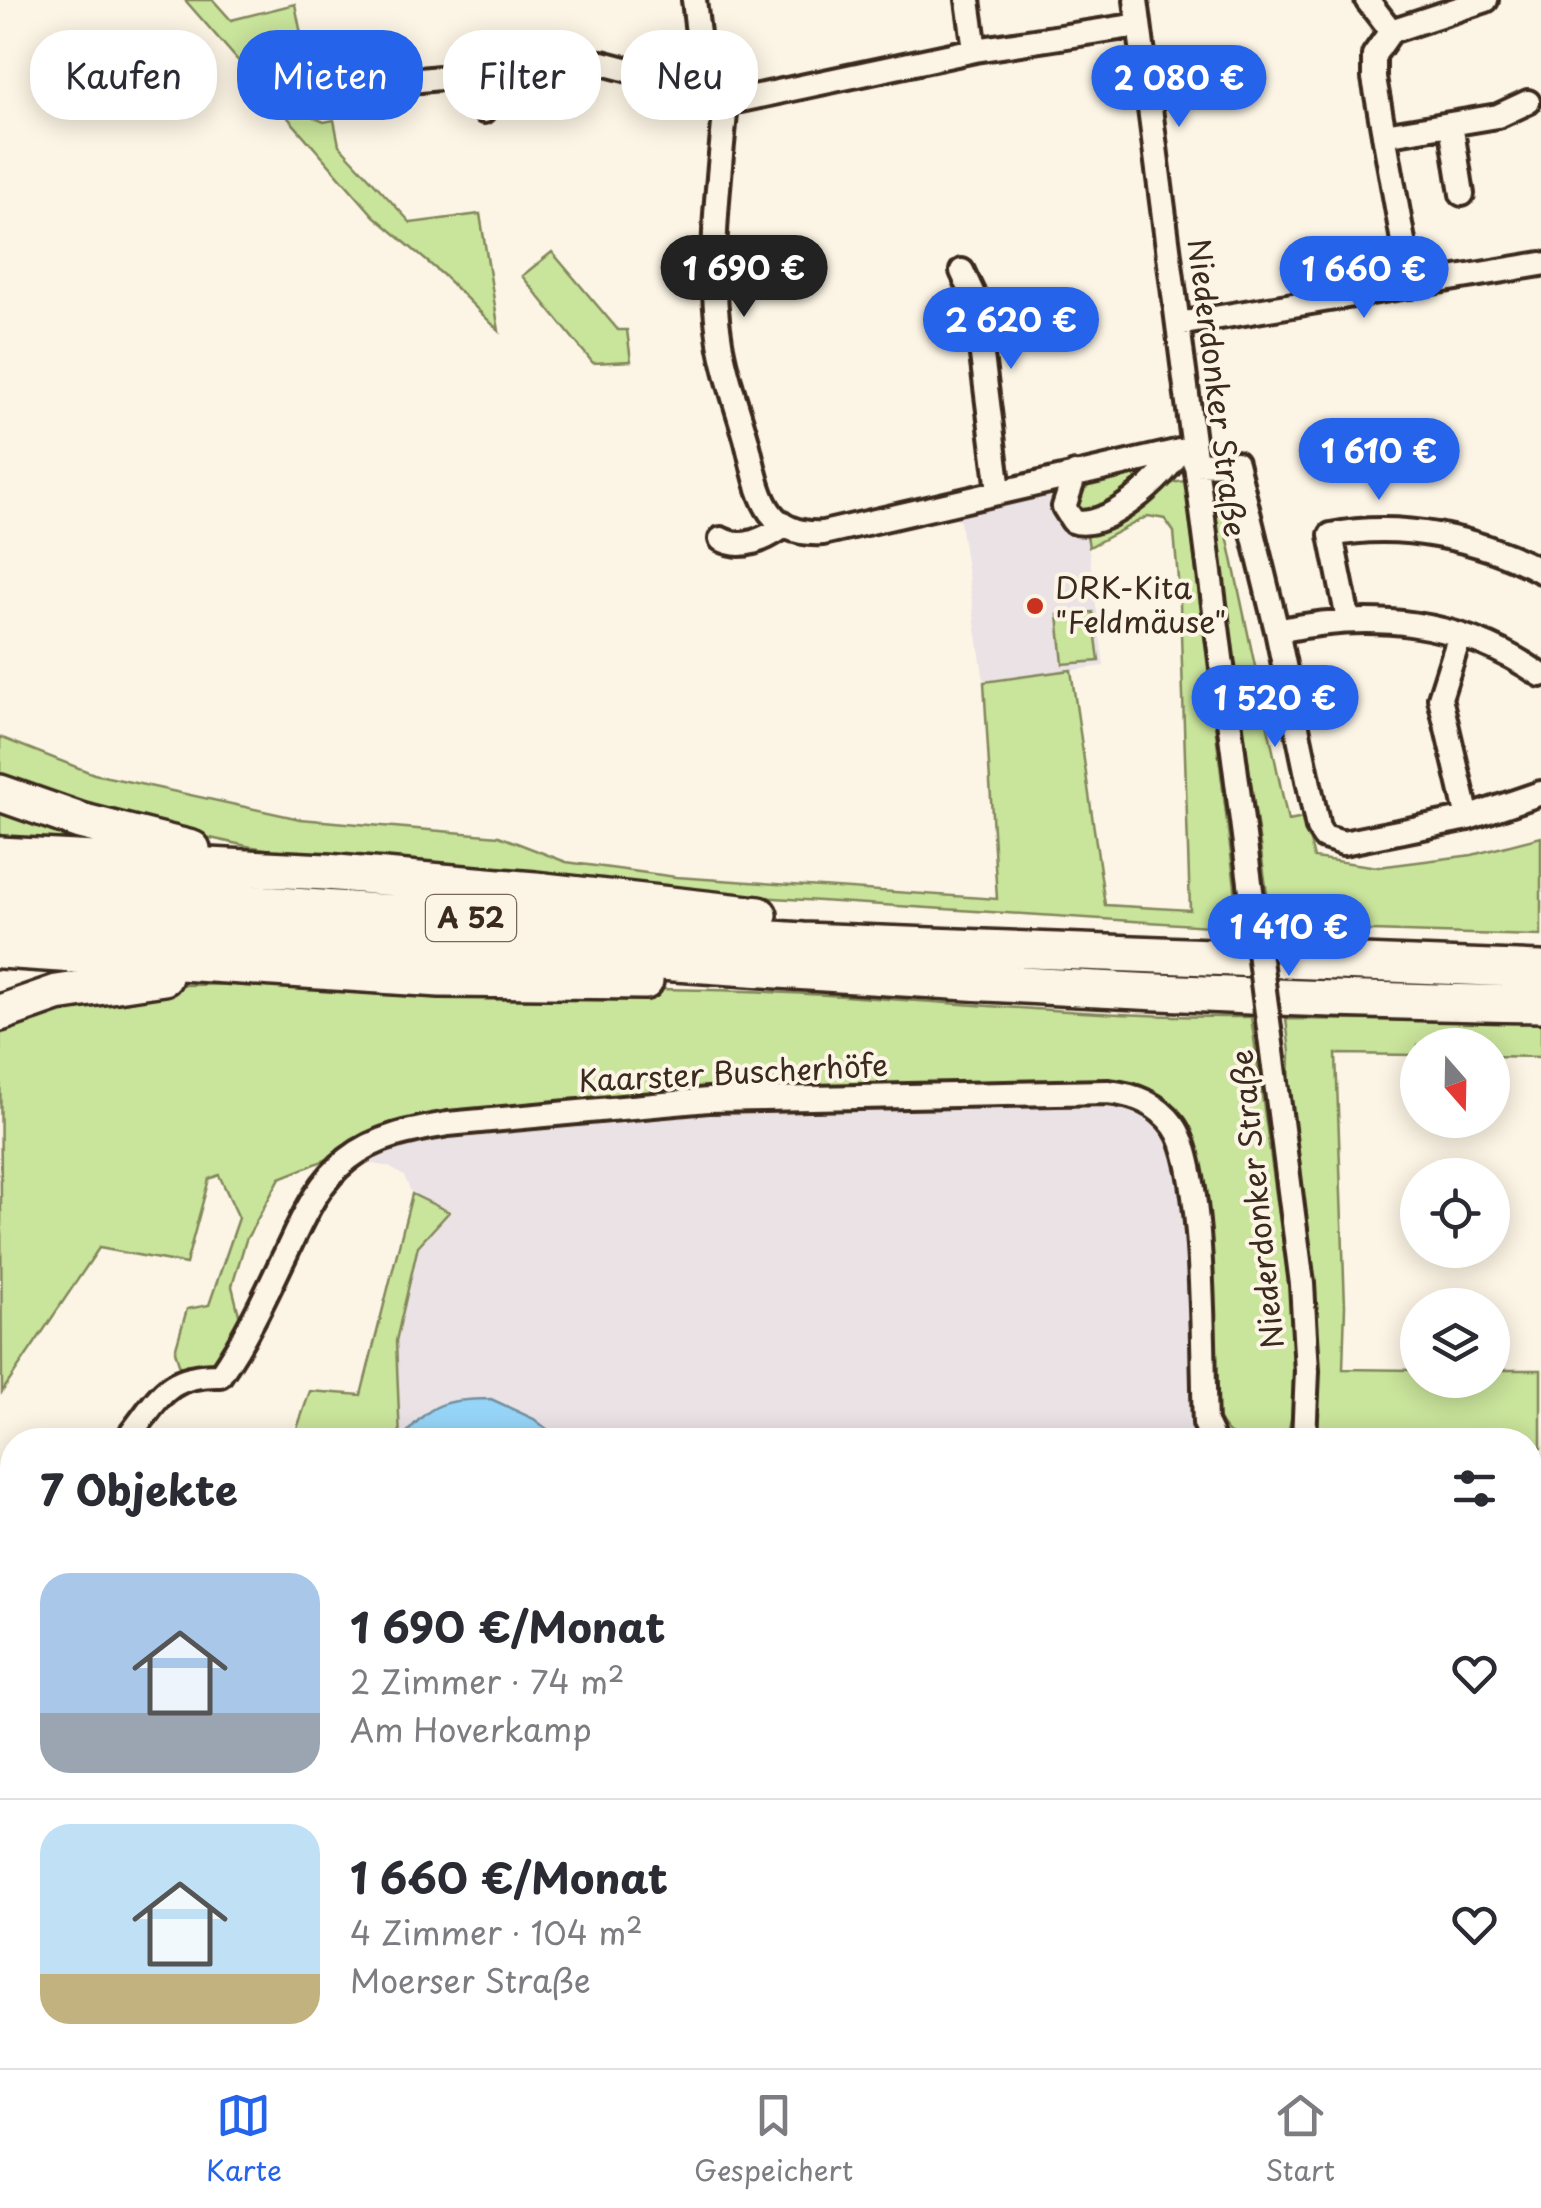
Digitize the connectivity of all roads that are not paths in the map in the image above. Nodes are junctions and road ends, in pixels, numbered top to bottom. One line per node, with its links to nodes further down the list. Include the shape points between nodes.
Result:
1 (694, 0): 7 (street)
2 (968, 0): 9 (street)
3 (1136, 0): 6 (street, Niederdonker Straße)
4 (1367, 0): 8 (street)
5 (1486, 0): 8 (street)
6 (1139, 25): 9 (street); 19 (street, Niederdonker Straße)
7 (698, 30)
8 (1391, 31): 14 (street, via 1373,64)
9 (975, 50): 10 (street)
10 (758, 96)
11 (1528, 102): 13 (street, via 1498,116)
12 (725, 120): 23 (street, via 716,229 720,344 762,497)
13 (1451, 124): 14 (street); 15 (street)
14 (1384, 135): 18 (street)
15 (1462, 194)
16 (1541, 264): 18 (street)
17 (962, 271): 22 (street, via 975,299)
18 (1411, 286): 19 (street)
19 (1178, 324): 20 (street, Niederdonker Straße)
20 (1189, 454): 21 (street); 21 (street, via 1089,524 1073,520 1064,507); 27 (street, via 1236,463); 46 (street, Niederdonker Straße, bridge, via 1302,1284)
21 (1075, 474): 22 (street)
22 (1000, 491): 23 (street, via 822,533)
23 (784, 526): 24 (street, via 750,543)
24 (721, 539)
25 (1541, 570): 26 (street, via 1451,538 1378,530 1331,536)
26 (1348, 619): 27 (street); 28 (street)
27 (1276, 631): 32 (street, via 1324,837 1343,843)
28 (1460, 635): 29 (street); 32 (street, via 1440,698)
29 (1541, 675)
30 (0, 793): 34 (highway, via 158,842)
31 (1541, 793): 32 (street)
32 (1468, 818)
33 (0, 855): 34 (highway)
34 (326, 872): 37 (highway, via 801,920)
35 (0, 886): 37 (highway, A 52, via 803,941)
36 (0, 917): 41 (highway, A 52)
37 (942, 944): 40 (highway, A 52)
38 (0, 950): 39 (highway)
39 (296, 969): 41 (highway, via 515,982); 43 (highway, via 97,985)
40 (1541, 970)
41 (816, 972): 42 (highway, A 52)
42 (1541, 1004)
43 (0, 1013)
44 (136, 1428): 45 (street, Kaarster Buscherhöfe, via 175,1382 220,1376 326,1180 348,1158 392,1137 448,1124 708,1100 1108,1092 1154,1106 1176,1128 1187,1155 1196,1203)
45 (1207, 1428)
46 (1304, 1428)

